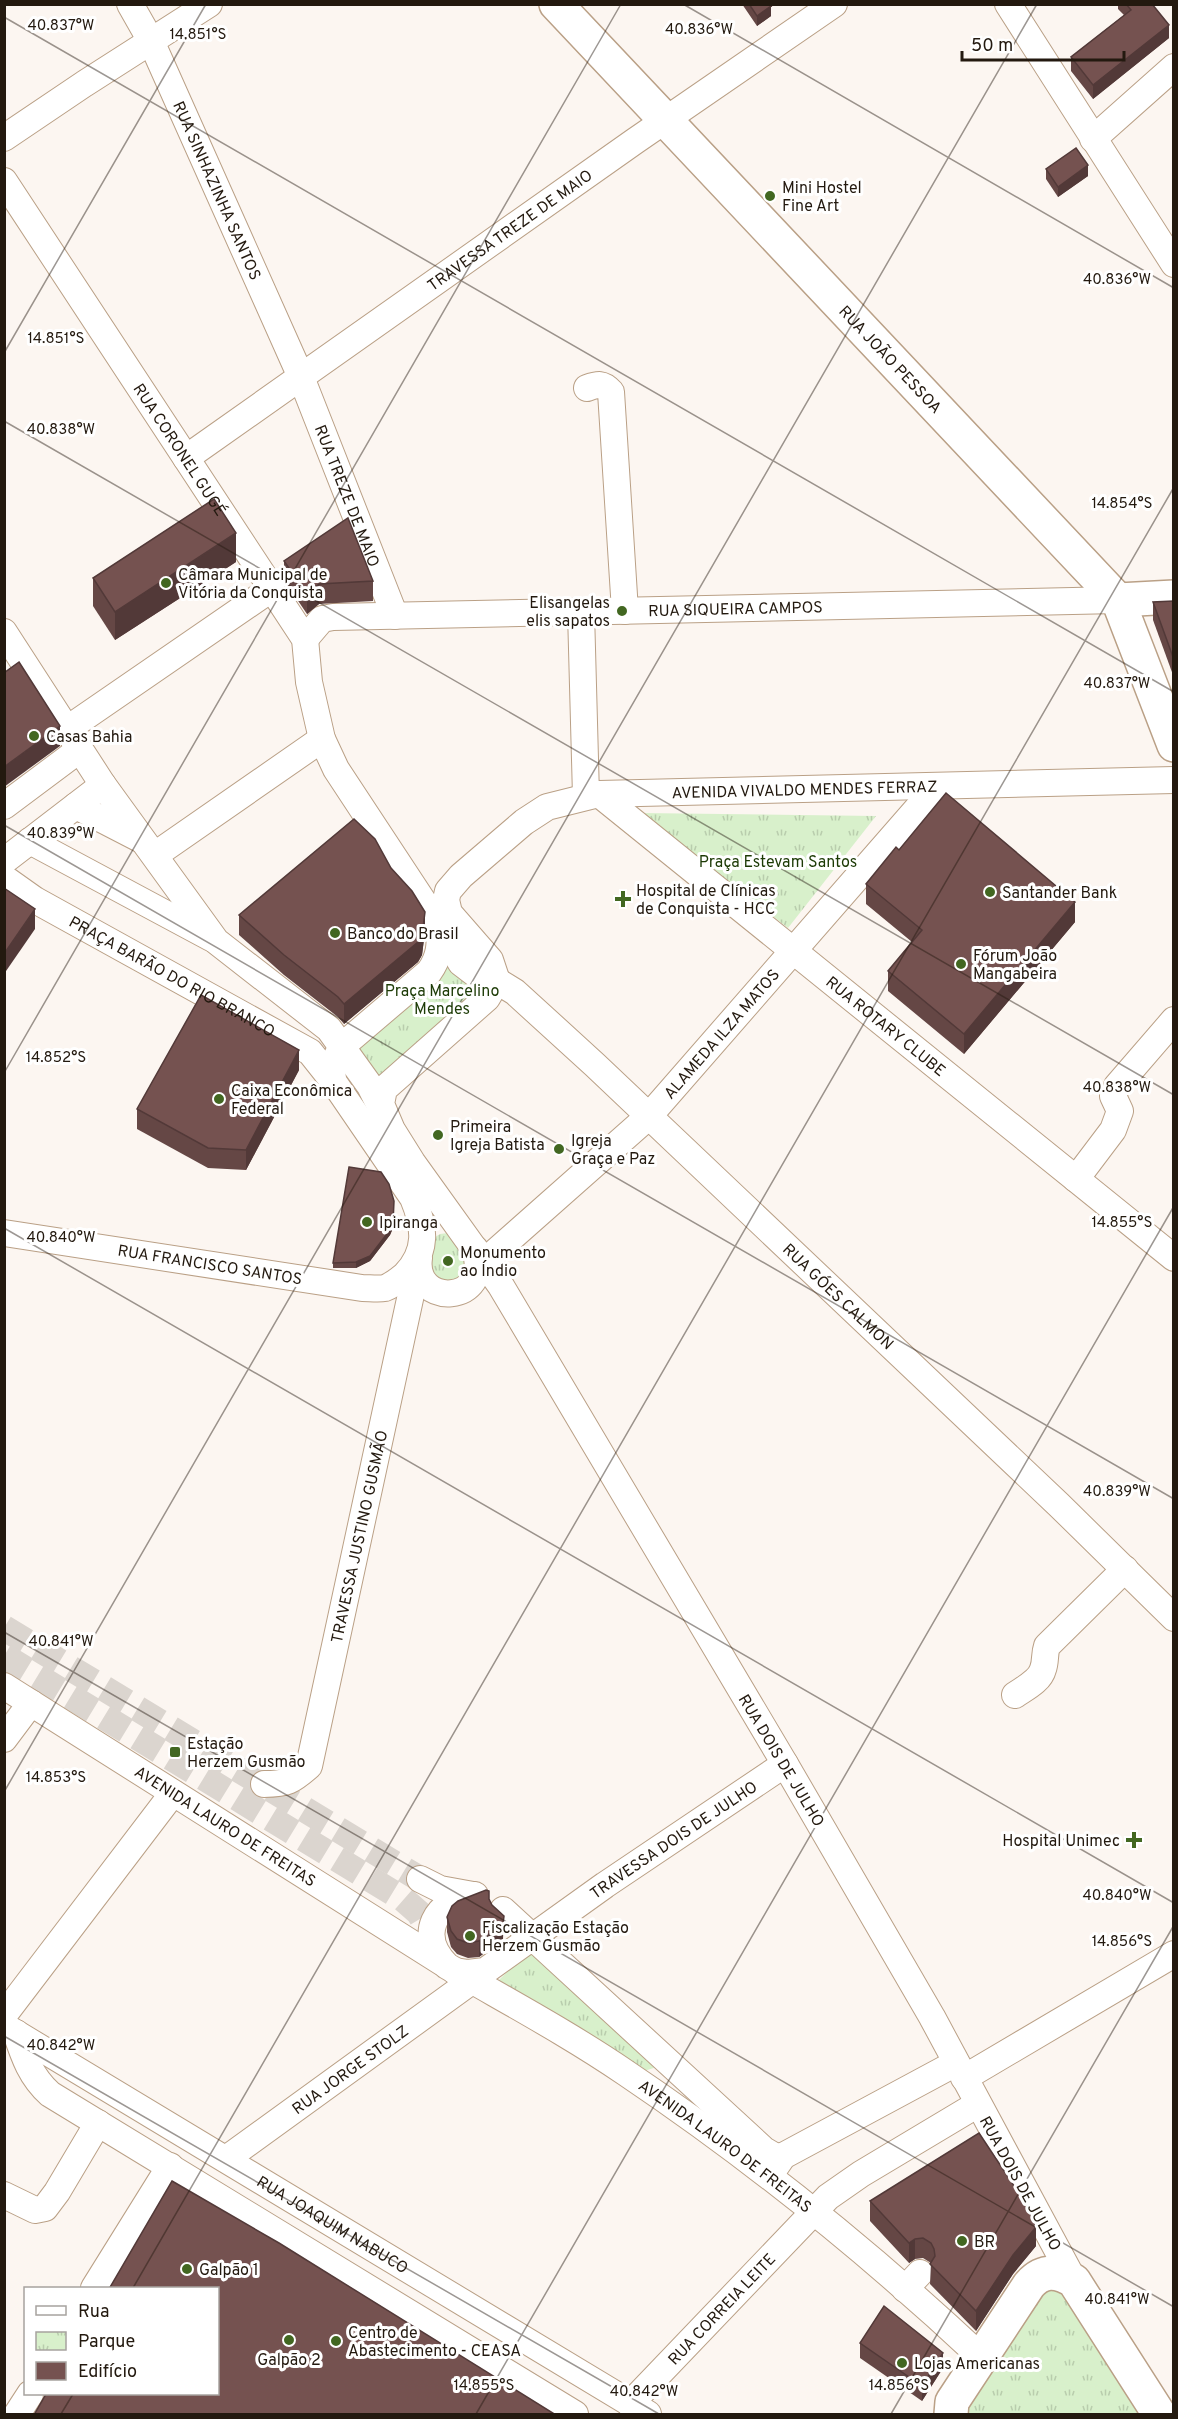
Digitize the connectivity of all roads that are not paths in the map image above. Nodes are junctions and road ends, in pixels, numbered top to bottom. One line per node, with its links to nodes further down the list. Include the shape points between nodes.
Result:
1 (130, 4): 6 (street, RUA SINHAZINHA SANTOS)
2 (209, 4): 6 (street)
3 (556, 4): 8 (main road, RUA JOÃO PESSOA)
4 (834, 4): 8 (street, TRAVESSA TREZE DE MAIO)
5 (1008, 4): 10 (street)
6 (151, 41): 9 (street); 13 (street, RUA SINHAZINHA SANTOS)
7 (1173, 67): 10 (street)
8 (665, 120): 13 (street, TRAVESSA TREZE DE MAIO); 18 (main road, RUA JOÃO PESSOA)
9 (4, 138)
10 (1093, 139): 12 (street)
11 (4, 181): 15 (street, RUA CORONEL GUGÉ)
12 (1173, 264)
13 (301, 377): 15 (street, TRAVESSA TREZE DE MAIO); 21 (street, RUA TREZE DE MAIO)
14 (587, 388): 19 (street, via 598,384 611,392)
15 (186, 458): 16 (street, RUA CORONEL GUGÉ)
16 (271, 589): 23 (street, RUA CORONEL GUGÉ); 25 (street)
17 (1173, 597): 18 (main road, RUA SIQUEIRA CAMPOS)
18 (1118, 600): 19 (street, RUA SIQUEIRA CAMPOS); 26 (main road, RUA JOÃO PESSOA)
19 (625, 611): 20 (street, RUA SIQUEIRA CAMPOS)
20 (581, 612): 21 (street, RUA SIQUEIRA CAMPOS); 30 (street)
21 (395, 616): 23 (street, RUA SIQUEIRA CAMPOS, via 333,616 322,619)
22 (4, 632): 25 (street)
23 (305, 639): 24 (street, RUA CORONEL GUGÉ, via 309,682)
24 (322, 739): 34 (street); 38 (street, RUA CORONEL GUGÉ, via 336,769)
25 (72, 740): 28 (street); 31 (street)
26 (1173, 746)
27 (1173, 780): 29 (street, AVENIDA VIVALDO MENDES FERRAZ)
28 (103, 785): 32 (street); 34 (street)
29 (937, 786): 30 (street, AVENIDA VIVALDO MENDES FERRAZ); 41 (street)
30 (592, 795): 37 (street, AVENIDA VIVALDO MENDES FERRAZ, via 547,807); 41 (street, RUA ROTARY CLUBE)
31 (4, 806)
32 (76, 806): 33 (street); 34 (street)
33 (30, 841): 35 (street); 40 (street)
34 (150, 849): 40 (street)
35 (4, 861)
36 (4, 878): 45 (street, PRAÇA BARÃO DO RIO BRANCO, via 35,900 310,1052)
37 (459, 878): 38 (street, via 439,890 428,891); 42 (street, via 448,891 449,913 490,960)
38 (409, 879): 39 (street, RUA CORONEL GUGÉ)
39 (440, 939): 42 (street, via 478,976); 44 (street, via 439,957 429,972)
40 (216, 941): 44 (street, via 329,1029)
41 (793, 950): 47 (street, ALAMEDA ILZA MATOS); 48 (street, RUA ROTARY CLUBE)
42 (497, 981): 46 (street, via 487,998); 47 (street, RUA GÓES CALMON, via 514,992)
43 (1173, 1020): 48 (street, via 1117,1086 1113,1096 1120,1111 1113,1130)
44 (342, 1046): 45 (street, via 332,1066); 46 (street, RUA DOIS DE JULHO)
45 (333, 1081): 51 (street, PRAÇA BARÃO DO RIO BRANCO, via 413,1198 423,1226)
46 (383, 1099): 50 (street, RUA DOIS DE JULHO, via 412,1162)
47 (649, 1116): 50 (street, ALAMEDA ILZA MATOS); 53 (street, RUA GÓES CALMON)
48 (1076, 1179): 52 (street, RUA ROTARY CLUBE)
49 (4, 1233): 51 (street, RUA FRANCISCO SANTOS, via 362,1288 384,1288 398,1281)
50 (477, 1250): 51 (street, via 456,1234 440,1234); 51 (street, via 477,1275 464,1290 451,1294 436,1291 424,1282); 59 (street, RUA DOIS DE JULHO)
51 (417, 1258): 60 (street, TRAVESSA JUSTINO GUSMÃO, via 309,1766 293,1780)
52 (1173, 1258)
53 (1125, 1569): 54 (street, RUA GÓES CALMON); 56 (street, via 1047,1646 1040,1677)
54 (1173, 1618)
55 (4, 1686): 57 (street, AVENIDA LAURO DE FREITAS)
56 (1015, 1695)
57 (31, 1703): 58 (street); 61 (street, AVENIDA LAURO DE FREITAS)
58 (4, 1739)
59 (785, 1764): 65 (street, TRAVESSA DOIS DE JULHO); 70 (street, RUA DOIS DE JULHO)
60 (264, 1784)
61 (173, 1793): 68 (street, AVENIDA LAURO DE FREITAS); 69 (street)
62 (420, 1879): 63 (street, via 441,1889)
63 (475, 1896): 64 (street); 68 (street, via 450,1901 434,1921 433,1946)
64 (503, 1910): 65 (street, AVENIDA LAURO DE FREITAS); 67 (street, via 509,1940)
65 (531, 1936): 67 (street, TRAVESSA DOIS DE JULHO); 73 (street, AVENIDA LAURO DE FREITAS, via 764,2150 776,2157)
66 (1173, 1954): 70 (street)
67 (502, 1958): 68 (street, via 485,1971 468,1973)
68 (454, 1969): 74 (street, RUA JORGE STOLZ); 76 (street, AVENIDA LAURO DE FREITAS, via 625,2072)
69 (8, 2025): 72 (street, via 40,2085); 74 (street, RUA JOAQUIM NABUCO)
70 (960, 2070): 71 (street, RUA DOIS DE JULHO); 73 (street)
71 (978, 2104): 78 (street, RUA CORREIA LEITE, via 861,2174); 79 (street, RUA DOIS DE JULHO, via 1023,2205)
72 (98, 2123): 75 (street); 77 (street, via 45,2208 35,2210)
73 (783, 2156): 76 (street, via 774,2169)
74 (226, 2159): 83 (street, RUA JOAQUIM NABUCO)
75 (170, 2166): 80 (street); 86 (street)
76 (773, 2180): 78 (street, AVENIDA LAURO DE FREITAS)
77 (4, 2195)
78 (813, 2212): 81 (street, AVENIDA LAURO DE FREITAS, via 913,2281); 83 (street, RUA CORREIA LEITE)
79 (1074, 2281): 81 (main road, via 1052,2272 1038,2275); 87 (main road)
80 (95, 2287)
81 (981, 2357): 84 (main road)
82 (29, 2395): 85 (street)
83 (639, 2409)
84 (948, 2410)
85 (17, 2415)
86 (576, 2415)
87 (1159, 2415)

